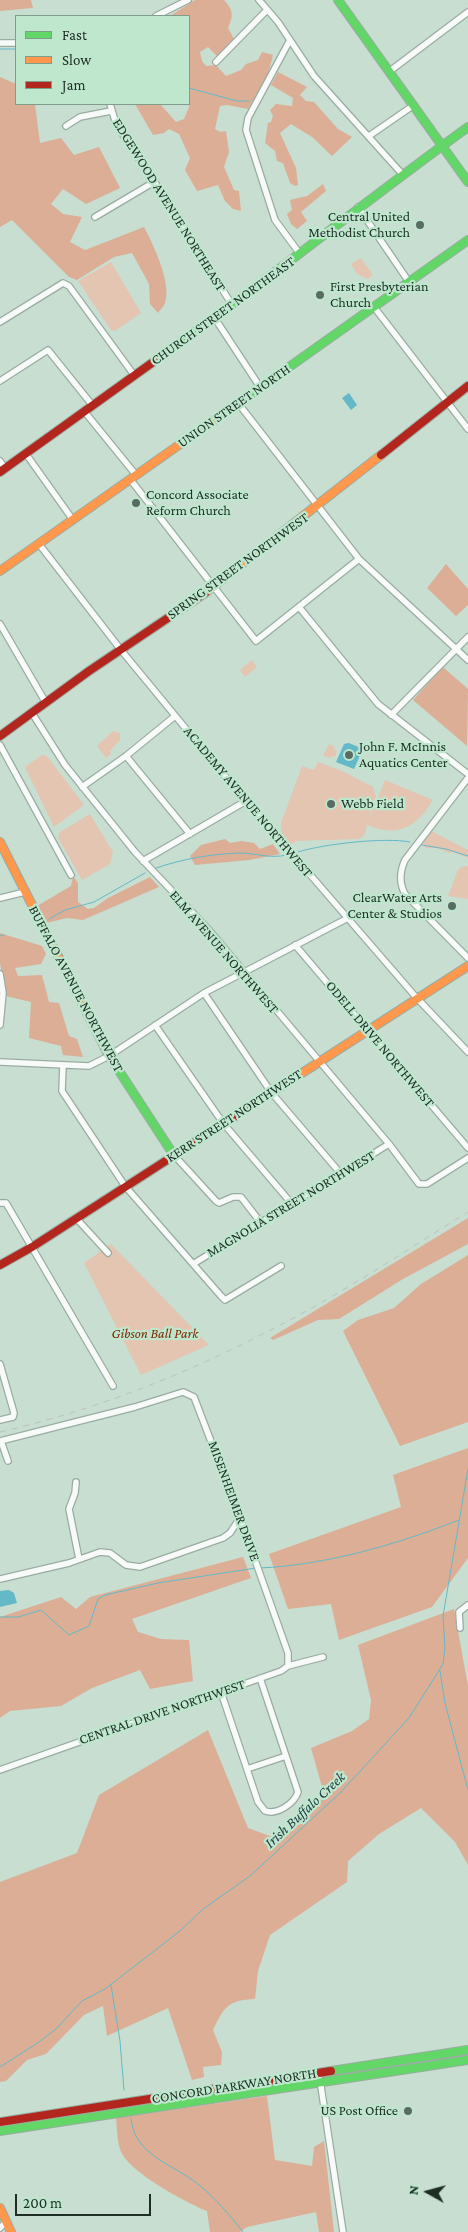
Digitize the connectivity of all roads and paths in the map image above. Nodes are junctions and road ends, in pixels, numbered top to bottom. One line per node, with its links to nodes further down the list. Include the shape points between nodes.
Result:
1 (188, 0): 6 (street)
2 (258, 0): 4 (street)
3 (338, 0): 11 (main road)
4 (267, 10): 7 (street); 10 (street)
5 (468, 12): 11 (street)
6 (158, 15)
7 (290, 40): 17 (street, via 314,76); 25 (street, via 248,118 246,130 274,220)
8 (0, 43): 9 (street)
9 (15, 43)
10 (216, 62)
11 (390, 71): 13 (main road)
12 (110, 105): 14 (street, EDGEWOOD AVENUE NORTHEAST)
13 (414, 105): 17 (street); 18 (main road)
14 (111, 111): 15 (street, via 80,117); 20 (street, EDGEWOOD AVENUE NORTHEAST)
15 (66, 126)
16 (468, 127): 18 (main road, CHURCH STREET NORTHEAST)
17 (369, 136): 19 (street)
18 (442, 146): 19 (main road, CHURCH STREET NORTHEAST); 21 (main road)
19 (403, 175): 22 (main road, CHURCH STREET NORTHEAST)
20 (154, 182): 23 (street); 27 (street, EDGEWOOD AVENUE NORTHEAST)
21 (468, 182)
22 (358, 207): 25 (main road, CHURCH STREET NORTHEAST); 26 (street)
23 (95, 217)
24 (468, 240): 26 (main road, UNION STREET NORTH)
25 (300, 254): 27 (main road, CHURCH STREET NORTHEAST)
26 (409, 282): 28 (main road, UNION STREET NORTH)
27 (232, 305): 29 (main road, CHURCH STREET NORTHEAST)
28 (374, 307): 34 (main road, UNION STREET NORTH); 35 (street)
29 (214, 317): 31 (main road, CHURCH STREET NORTHEAST); 34 (street)
30 (0, 322): 31 (street, via 63,283 69,286)
31 (134, 375): 37 (main road, CHURCH STREET NORTHEAST)
32 (0, 381): 37 (street, via 48,350)
33 (468, 386): 35 (main road, SPRING STREET NORTHWEST)
34 (260, 387): 36 (main road, UNION STREET NORTH)
35 (447, 402): 39 (street); 44 (main road, SPRING STREET NORTHWEST)
36 (238, 404): 43 (main road, UNION STREET NORTH); 44 (street)
37 (93, 406): 38 (main road, CHURCH STREET NORTHEAST)
38 (84, 412): 40 (main road, CHURCH STREET NORTHEAST); 43 (street)
39 (468, 429)
40 (26, 454): 42 (main road, CHURCH STREET NORTHEAST); 45 (street)
41 (0, 461): 42 (street)
42 (3, 470)
43 (133, 477): 45 (main road, UNION STREET NORTH); 49 (street)
44 (318, 507): 47 (street); 49 (main road, SPRING STREET NORTHWEST)
45 (73, 520): 46 (main road, UNION STREET NORTH)
46 (39, 544): 48 (main road, UNION STREET NORTH); 53 (street, ACADEMY AVENUE NORTHWEST)
47 (359, 559): 50 (street); 54 (street)
48 (0, 572)
49 (214, 586): 50 (street, via 256,641); 53 (main road, SPRING STREET NORTHWEST)
50 (299, 607): 58 (street, via 378,704)
51 (0, 624): 56 (street)
52 (468, 637): 54 (street)
53 (121, 650): 56 (main road, SPRING STREET NORTHWEST); 59 (street, ACADEMY AVENUE NORTHWEST)
54 (457, 650): 55 (street); 58 (street)
55 (468, 660)
56 (46, 703): 57 (main road, SPRING STREET NORTHWEST)
57 (32, 713): 60 (main road, SPRING STREET NORTHWEST); 65 (street, ELM AVENUE NORTHWEST)
58 (391, 715): 63 (street)
59 (175, 716): 62 (street); 66 (street, ACADEMY AVENUE NORTHWEST)
60 (0, 736)
61 (0, 746): 70 (street)
62 (126, 756): 65 (street); 67 (street)
63 (468, 774)
64 (468, 778): 75 (street, via 406,860 401,874 405,894)
65 (82, 787): 69 (street, ELM AVENUE NORTHWEST)
66 (246, 801): 67 (street); 73 (street, ACADEMY AVENUE NORTHWEST)
67 (190, 834): 69 (street)
68 (0, 842): 71 (main road, BUFFALO AVENUE NORTHWEST)
69 (143, 861): 77 (street, ELM AVENUE NORTHWEST)
70 (71, 875)
71 (25, 892): 72 (street); 85 (main road, BUFFALO AVENUE NORTHWEST)
72 (0, 898)
73 (348, 918): 74 (street); 80 (street, ACADEMY AVENUE NORTHWEST)
74 (296, 945): 77 (street); 83 (street, ODELL DRIVE NORTHWEST)
75 (468, 958)
76 (468, 966): 80 (main road, KERR STREET NORTHWEST)
77 (244, 972): 79 (street); 86 (street, ELM AVENUE NORTHWEST)
78 (0, 974): 82 (street, via 3,993)
79 (204, 993): 81 (street); 89 (street)
80 (417, 998): 83 (main road, KERR STREET NORTHWEST); 84 (street, ACADEMY AVENUE NORTHWEST)
81 (155, 1025): 85 (street); 90 (street)
82 (0, 1026)
83 (368, 1029): 86 (main road, KERR STREET NORTHWEST); 92 (street, ODELL DRIVE NORTHWEST)
84 (468, 1052)
85 (109, 1056): 88 (street, via 86,1067); 93 (main road, BUFFALO AVENUE NORTHWEST)
86 (319, 1061): 89 (main road, KERR STREET NORTHWEST); 91 (street, ELM AVENUE NORTHWEST)
87 (0, 1062): 88 (street)
88 (63, 1065): 96 (street, via 62,1091)
89 (271, 1092): 90 (main road, KERR STREET NORTHWEST); 95 (street)
90 (223, 1123): 93 (main road, KERR STREET NORTHWEST); 98 (street)
91 (390, 1144): 94 (street, ELM AVENUE NORTHWEST, via 422,1185); 95 (street, MAGNOLIA STREET NORTHWEST)
92 (466, 1146)
93 (173, 1154): 96 (main road, KERR STREET NORTHWEST); 100 (street, BUFFALO AVENUE NORTHWEST, via 216,1201 241,1197)
94 (468, 1158)
95 (341, 1174): 98 (street, MAGNOLIA STREET NORTHWEST)
96 (125, 1186): 99 (main road, KERR STREET NORTHWEST); 103 (street)
97 (0, 1203): 101 (street, via 6,1203)
98 (292, 1204): 100 (street, MAGNOLIA STREET NORTHWEST)
99 (76, 1218): 101 (main road, KERR STREET NORTHWEST); 102 (street)
100 (261, 1223): 103 (street, MAGNOLIA STREET NORTHWEST)
101 (32, 1247): 104 (main road, KERR STREET NORTHWEST); 107 (street)
102 (108, 1253)
103 (193, 1264): 105 (street, via 225,1300)
104 (0, 1265)
105 (280, 1266)
106 (0, 1364): 108 (street, via 13,1417)
107 (113, 1386)
108 (0, 1420)
109 (1, 1441): 110 (street); 112 (street, MISENHEIMER DRIVE, via 183,1392 194,1397)
110 (8, 1461)
111 (76, 1482): 113 (street, via 69,1509)
112 (240, 1518): 113 (street, via 223,1538 140,1567 126,1565 105,1552); 118 (street, MISENHEIMER DRIVE, via 288,1652)
113 (79, 1560): 114 (street)
114 (0, 1579)
115 (468, 1605): 116 (street, via 459,1612)
116 (460, 1628)
117 (323, 1656): 118 (street, CENTRAL DRIVE NORTHWEST)
118 (288, 1666): 119 (street, CENTRAL DRIVE NORTHWEST)
119 (260, 1678): 120 (street, CENTRAL DRIVE NORTHWEST); 121 (street)
120 (221, 1692): 122 (street); 123 (street, CENTRAL DRIVE NORTHWEST)
121 (286, 1756): 122 (street); 122 (street, via 298,1792 291,1802 274,1812 265,1811 260,1805)
122 (247, 1769)
123 (0, 1770)
124 (468, 2050): 126 (main road, CONCORD PARKWAY NORTH)
125 (468, 2060): 127 (main road, CONCORD PARKWAY NORTH)
126 (319, 2073): 127 (street); 128 (main road, CONCORD PARKWAY NORTH)
127 (321, 2082): 130 (main road, CONCORD PARKWAY NORTH); 138 (street)
128 (122, 2104): 129 (main road, CONCORD PARKWAY NORTH); 130 (main road, via 87,2114)
129 (82, 2109): 131 (main road, CONCORD PARKWAY NORTH); 132 (main road, via 76,2114 27,2123)
130 (83, 2119): 132 (main road, CONCORD PARKWAY NORTH)
131 (0, 2122)
132 (13, 2129): 133 (main road, CONCORD PARKWAY NORTH)
133 (0, 2131)
134 (0, 2208): 135 (main road)
135 (6, 2222): 136 (street); 137 (main road)
136 (0, 2228)
137 (11, 2232)
138 (342, 2232)

